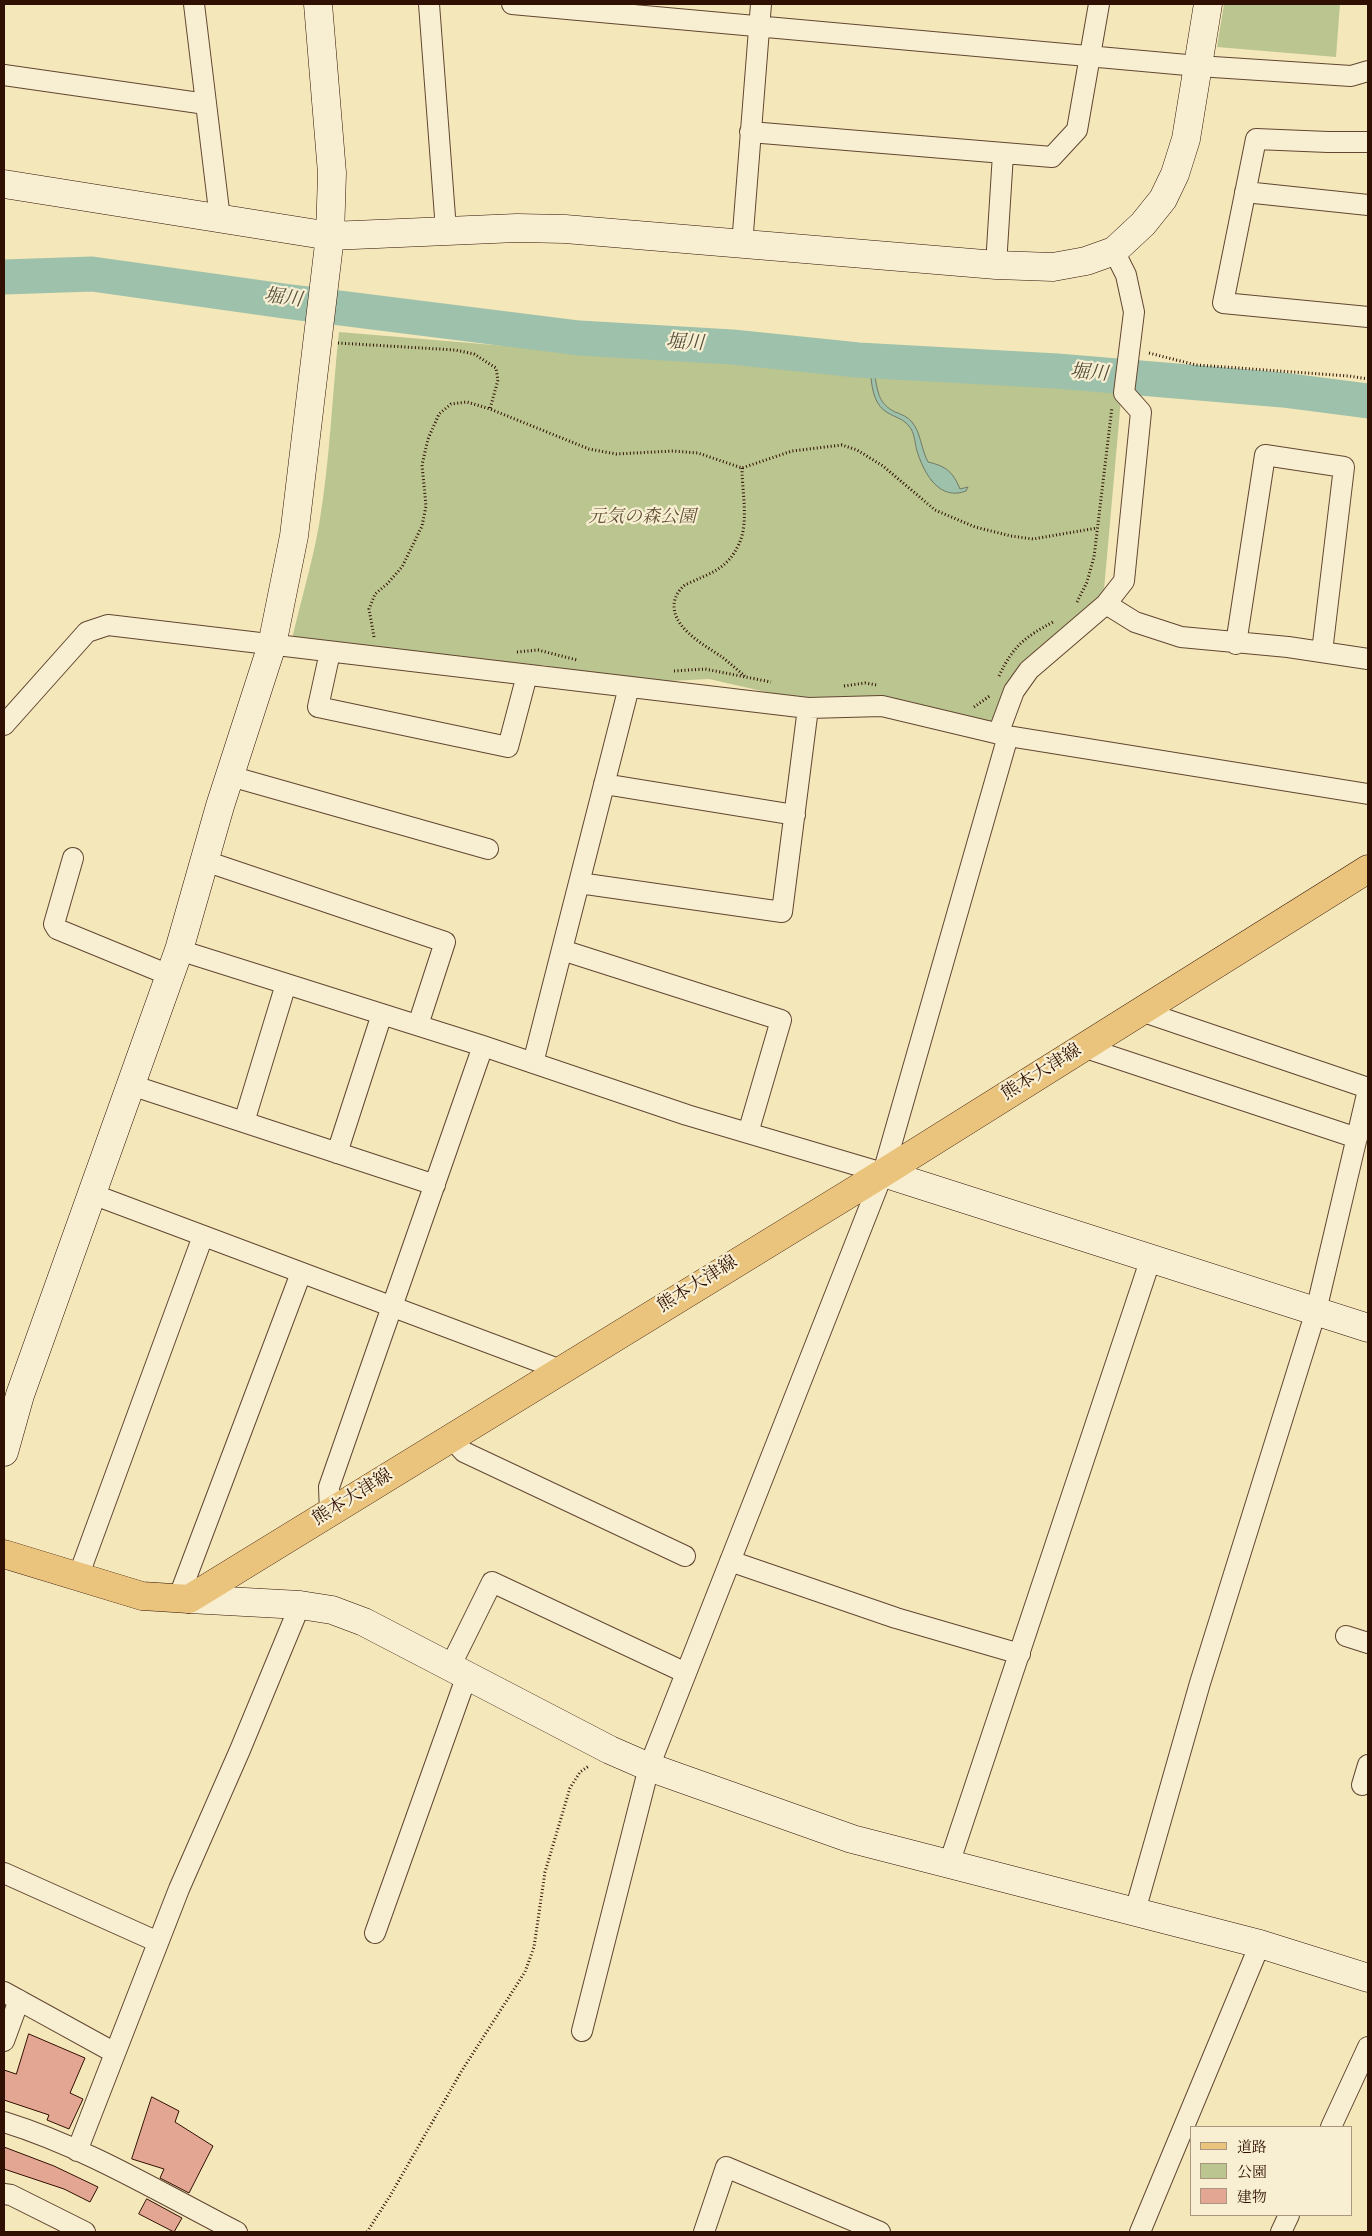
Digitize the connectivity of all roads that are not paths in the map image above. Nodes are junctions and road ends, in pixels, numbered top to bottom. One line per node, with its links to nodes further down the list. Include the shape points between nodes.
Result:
1 (194, 4): 13 (street)
2 (318, 4): 22 (street, via 332,173)
3 (429, 4): 21 (street)
4 (512, 4): 8 (street)
5 (760, 4): 8 (street)
6 (1099, 4): 9 (street)
7 (1208, 4): 10 (street)
8 (758, 26): 9 (street); 14 (street)
9 (1092, 55): 10 (street); 16 (street, via 1078,130 1052,157)
10 (1198, 66): 11 (street, via 1351,76); 24 (street, via 1186,139 1175,174 1163,199)
11 (1368, 71)
12 (4, 75): 13 (street)
13 (206, 104): 20 (street)
14 (750, 132): 16 (street); 23 (street)
15 (1368, 142): 18 (street, via 1256,138)
16 (1004, 154): 25 (street)
17 (4, 184): 20 (street)
18 (1245, 192): 19 (street); 26 (street, via 1223,302)
19 (1368, 205)
20 (220, 219): 22 (street)
21 (446, 230): 22 (street); 23 (street, via 564,229)
22 (330, 236): 29 (street, via 294,536)
23 (742, 245): 25 (street)
24 (1114, 251): 25 (street, via 1086,261 1053,267); 27 (street, via 1126,276 1134,312 1124,393 1141,412 1124,581)
25 (996, 265)
26 (1368, 317)
27 (1106, 604): 28 (street, via 1135,622 1181,637); 37 (street, via 1029,670 1014,691)
28 (1236, 644): 31 (street); 31 (street, via 1265,455 1344,467)
29 (272, 645): 30 (street); 36 (street, via 108,625 87,632); 38 (street)
30 (330, 652): 33 (street); 33 (street, via 318,707 508,747)
31 (1322, 652): 32 (street)
32 (1368, 659)
33 (527, 675): 34 (street)
34 (629, 687): 35 (street); 39 (street)
35 (808, 708): 37 (street, via 882,706); 41 (street)
36 (4, 725)
37 (1003, 735): 40 (street); 63 (street)
38 (230, 776): 42 (street); 44 (street)
39 (604, 784): 41 (street); 46 (street)
40 (1368, 794)
41 (795, 816): 46 (street, via 782,912)
42 (488, 849)
43 (73, 858): 49 (street, via 54,924 57,929)
44 (205, 861): 47 (street); 53 (street, via 445,942)
45 (1368, 870): 51 (main road, 熊本大津線)
46 (579, 883): 48 (street)
47 (179, 950): 49 (street); 50 (street)
48 (562, 950): 56 (street); 60 (street, via 780,1020)
49 (169, 975): 57 (street)
50 (286, 984): 52 (street); 59 (street)
51 (1141, 1012): 55 (main road, 熊本大津線); 58 (street)
52 (382, 1014): 53 (street); 62 (street)
53 (418, 1025): 54 (street)
54 (482, 1046): 56 (street); 64 (street)
55 (1084, 1047): 61 (street); 63 (main road, 熊本大津線)
56 (533, 1063): 60 (street)
57 (131, 1086): 59 (street); 65 (street)
58 (1368, 1089): 61 (street)
59 (244, 1122): 62 (street)
60 (748, 1133): 63 (street)
61 (1357, 1138): 70 (street)
62 (337, 1153): 64 (street)
63 (883, 1173): 67 (street); 72 (main road, 熊本大津線); 78 (street)
64 (435, 1185): 69 (street)
65 (92, 1194): 66 (street); 74 (street, via 20,1395)
66 (203, 1236): 68 (street); 79 (street)
67 (1151, 1258): 70 (street); 84 (street)
68 (301, 1273): 69 (street); 80 (street)
69 (393, 1307): 72 (street); 75 (street, via 329,1487)
70 (1316, 1311): 71 (street); 92 (street, via 1200,1683)
71 (1368, 1328)
72 (561, 1370): 73 (main road, 熊本大津線)
73 (451, 1438): 75 (main road, 熊本大津線); 77 (street, via 464,1452)
74 (4, 1452)
75 (330, 1512): 80 (main road, 熊本大津線)
76 (4, 1554): 79 (main road)
77 (685, 1556)
78 (730, 1562): 84 (street, via 896,1618); 86 (street)
79 (78, 1577): 80 (main road, via 142,1596)
80 (184, 1599): 81 (street)
81 (300, 1605): 85 (street, via 332,1610 364,1622); 94 (street)
82 (1346, 1636): 83 (street)
83 (1368, 1643)
84 (1020, 1654): 90 (street)
85 (458, 1671): 86 (street, via 492,1582); 88 (street); 93 (street)
86 (686, 1673): 88 (street)
87 (1368, 1765): 89 (street)
88 (648, 1767): 90 (street, via 852,1839); 98 (street)
89 (1362, 1785)
90 (949, 1864): 92 (street)
91 (4, 1873): 94 (street)
92 (1135, 1911): 95 (street)
93 (375, 1933)
94 (158, 1942): 101 (street)
95 (1260, 1944): 96 (street); 111 (street)
96 (1368, 1978)
97 (11, 1996): 99 (street); 101 (street)
98 (582, 2031)
99 (4, 2041)
100 (1368, 2047): 103 (street)
101 (115, 2053): 104 (street)
102 (4, 2122): 104 (street)
103 (1331, 2126)
104 (77, 2151): 108 (street)
105 (4, 2194): 107 (street)
106 (1289, 2216): 112 (street)
107 (85, 2232)
108 (237, 2232)
109 (704, 2232): 110 (street, via 726,2167)
110 (880, 2232)
111 (1140, 2232)
112 (1281, 2232)

